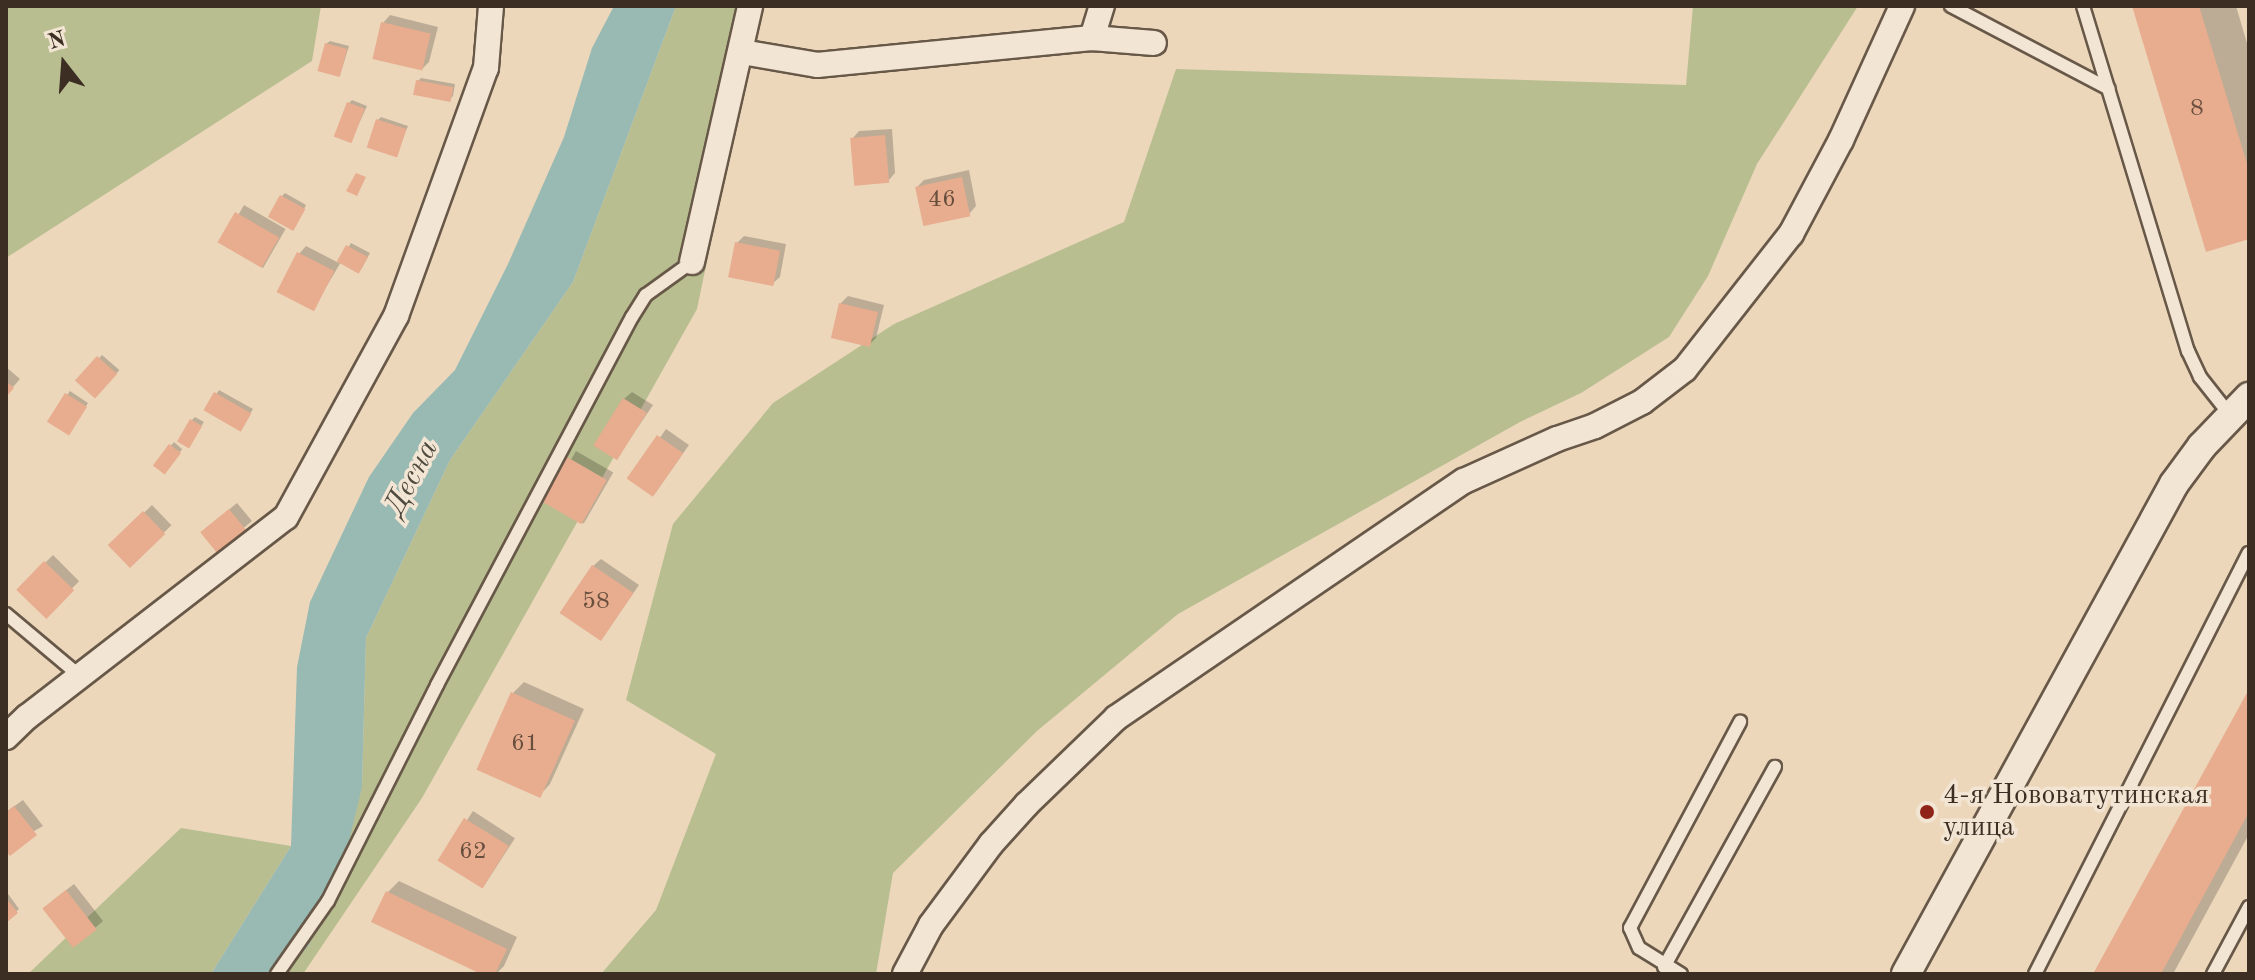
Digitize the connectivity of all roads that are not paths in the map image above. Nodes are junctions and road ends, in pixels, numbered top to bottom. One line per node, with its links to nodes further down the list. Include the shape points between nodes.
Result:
1 (491, 6): 15 (street, via 486,68 396,316 286,517)
2 (750, 6): 9 (street)
3 (1102, 6): 7 (street)
4 (1902, 6): 22 (street, via 1791,234 1685,369 1642,402 1595,426 1464,481 1116,718 991,844 931,925)
5 (1951, 6): 10 (lane)
6 (2083, 6): 10 (lane)
7 (1092, 38): 8 (street); 9 (street, via 817,65)
8 (1154, 43)
9 (742, 52): 11 (street)
10 (2109, 89): 12 (lane, via 2188,351 2200,377)
11 (692, 262): 21 (lane, via 646,295 632,317 328,901)
12 (2240, 406): 24 (street, via 2174,484)
13 (2249, 553): 25 (lane)
14 (6, 614): 15 (lane)
15 (80, 676): 17 (street)
16 (1740, 722): 20 (lane, via 1634,915 1632,938)
17 (6, 737)
18 (1775, 767): 20 (lane)
19 (2249, 907): 26 (lane)
20 (1664, 967): 23 (lane)
21 (277, 974)
22 (905, 974)
23 (1681, 974)
24 (1906, 974)
25 (2035, 974)
26 (2213, 974)

